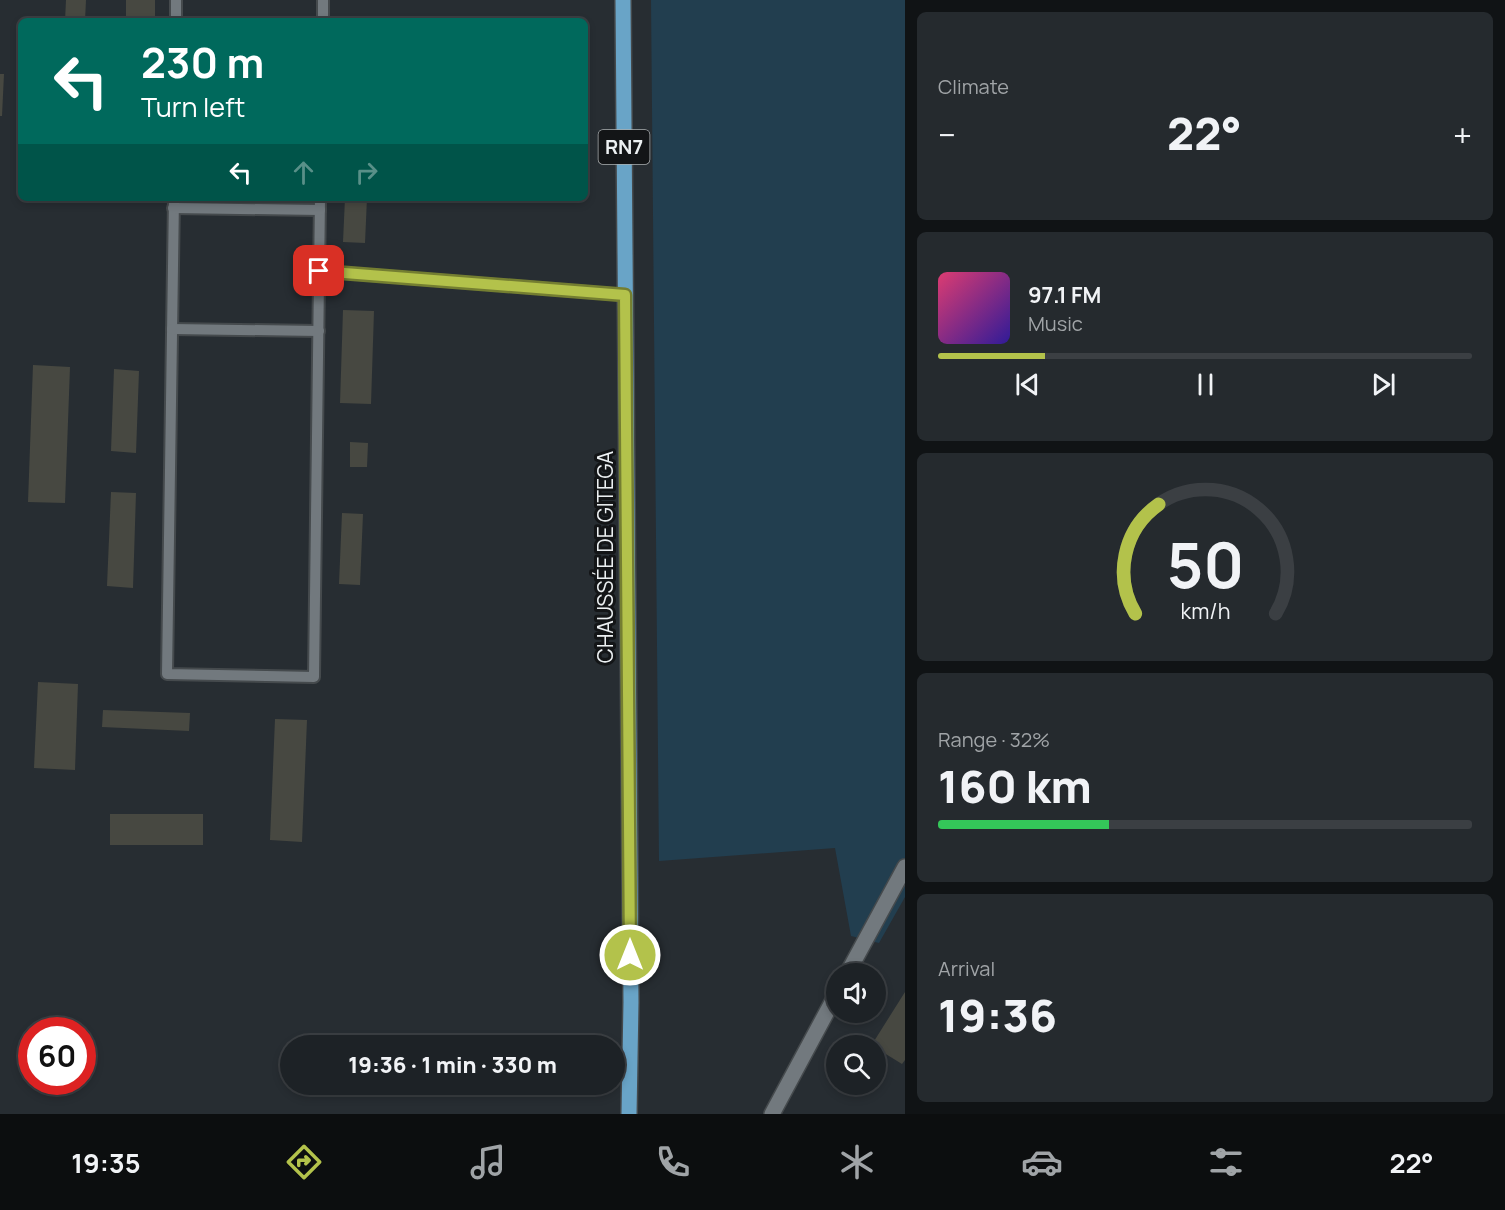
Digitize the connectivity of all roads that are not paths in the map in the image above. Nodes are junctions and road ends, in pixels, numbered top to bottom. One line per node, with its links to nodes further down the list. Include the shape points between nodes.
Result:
1 (176, 0): 4 (lane)
2 (323, 0): 5 (lane)
3 (623, 0): 10 (main road, CHAUSSÉE DE GITEGA / RN7)
4 (176, 18)
5 (323, 18)
6 (320, 201): 8 (lane)
7 (173, 203): 8 (lane); 11 (lane)
8 (320, 210): 9 (lane)
9 (319, 271): 10 (lane); 12 (lane)
10 (625, 295): 16 (main road, CHAUSSÉE DE GITEGA / RN7)
11 (172, 329): 12 (lane); 12 (lane, via 167,674 190,675 314,677)
12 (319, 332)
13 (905, 867): 14 (street)
14 (853, 963)
15 (826, 1013): 17 (street)
16 (629, 1114)
17 (772, 1114)

